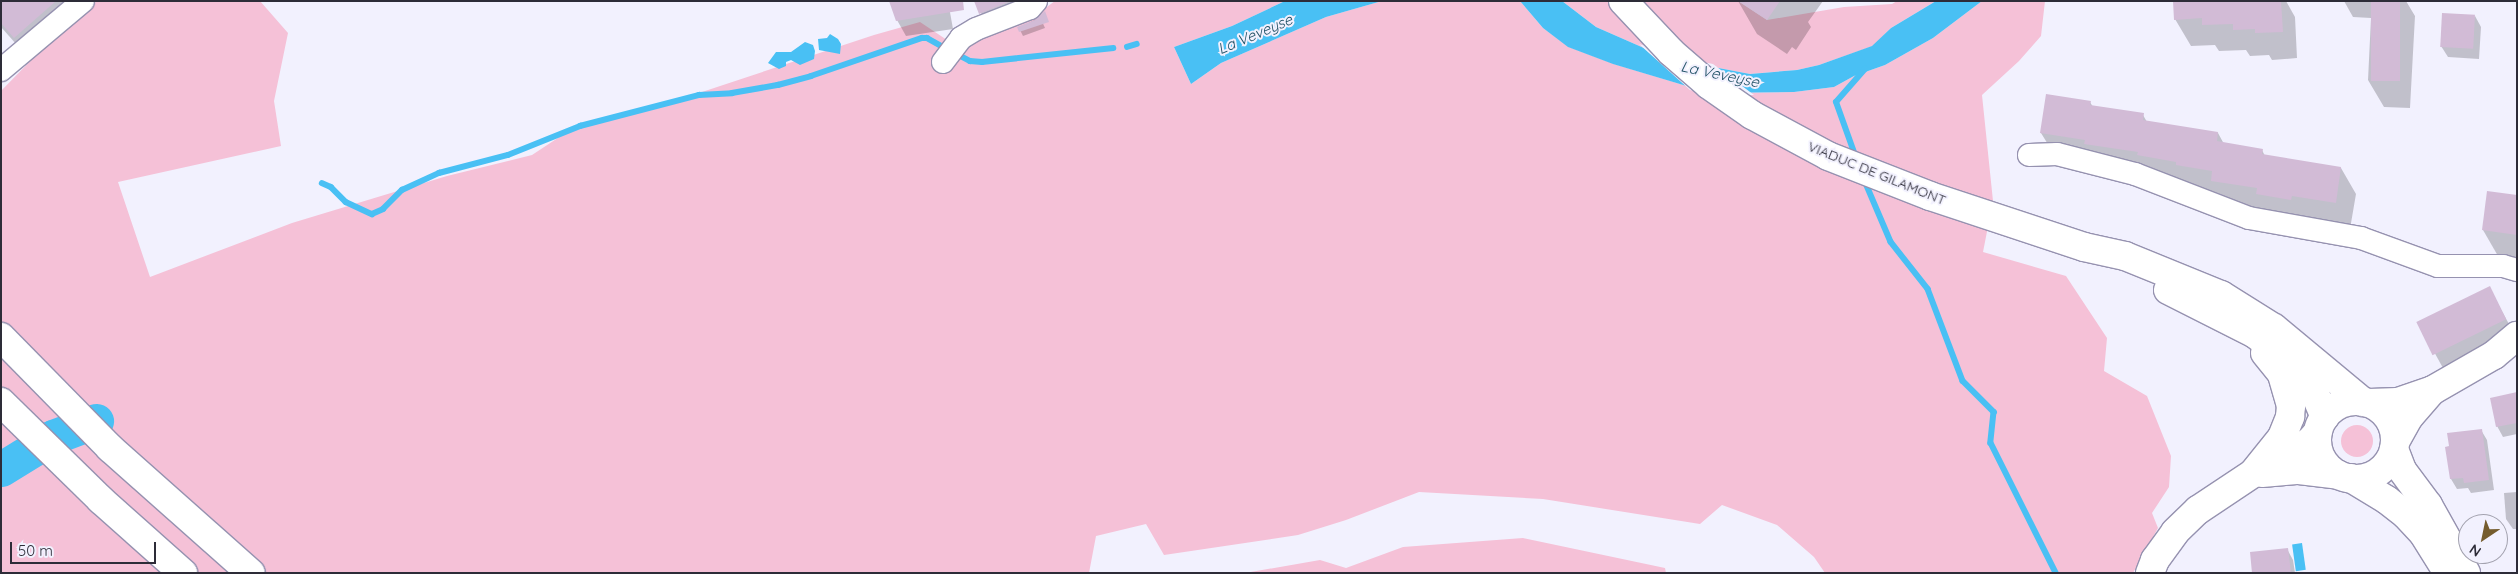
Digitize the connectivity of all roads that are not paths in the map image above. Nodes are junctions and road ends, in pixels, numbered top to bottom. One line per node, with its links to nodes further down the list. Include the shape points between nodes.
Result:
1 (83, 1): 5 (street)
2 (1036, 1): 4 (street, via 1030,8 976,29 962,38)
3 (1622, 1): 8 (main road, VIADUC DE GILAMONT, via 1671,52 1709,84 1752,115 1828,156 1930,196 2084,247 2125,256)
4 (948, 56)
5 (1, 70)
6 (2029, 155): 7 (street, via 2056,154 2135,174 2249,218 2361,238 2438,266 2503,266)
7 (2517, 270)
8 (2219, 309): 13 (main road, VIADUC DE GILAMONT, via 2274,328); 14 (main road, VIADUC DE GILAMONT, via 2298,367 2316,393); 16 (main road, via 2274,363 2282,374 2289,395 2290,417 2286,430)
9 (2517, 336): 11 (main road, via 2488,359)
10 (1, 337): 19 (main road, via 110,448)
11 (2433, 390): 13 (main road, via 2398,402); 15 (main road, via 2409,417)
12 (1, 402): 18 (main road, via 101,500)
13 (2366, 403): 14 (main road, via 2344,403); 15 (main road, via 2382,411 2389,419)
14 (2322, 424): 16 (main road, via 2304,446); 17 (main road, via 2318,447 2322,457 2328,466)
15 (2395, 445): 17 (main road, via 2387,463 2379,471 2368,477); 22 (main road, via 2402,470 2428,505)
16 (2250, 475): 17 (main road, via 2293,470); 20 (main road, via 2198,510 2176,532)
17 (2345, 476): 21 (main road, via 2396,507 2415,524)
18 (183, 573)
19 (251, 573)
20 (2150, 573)
21 (2448, 573)
22 (2466, 573)

